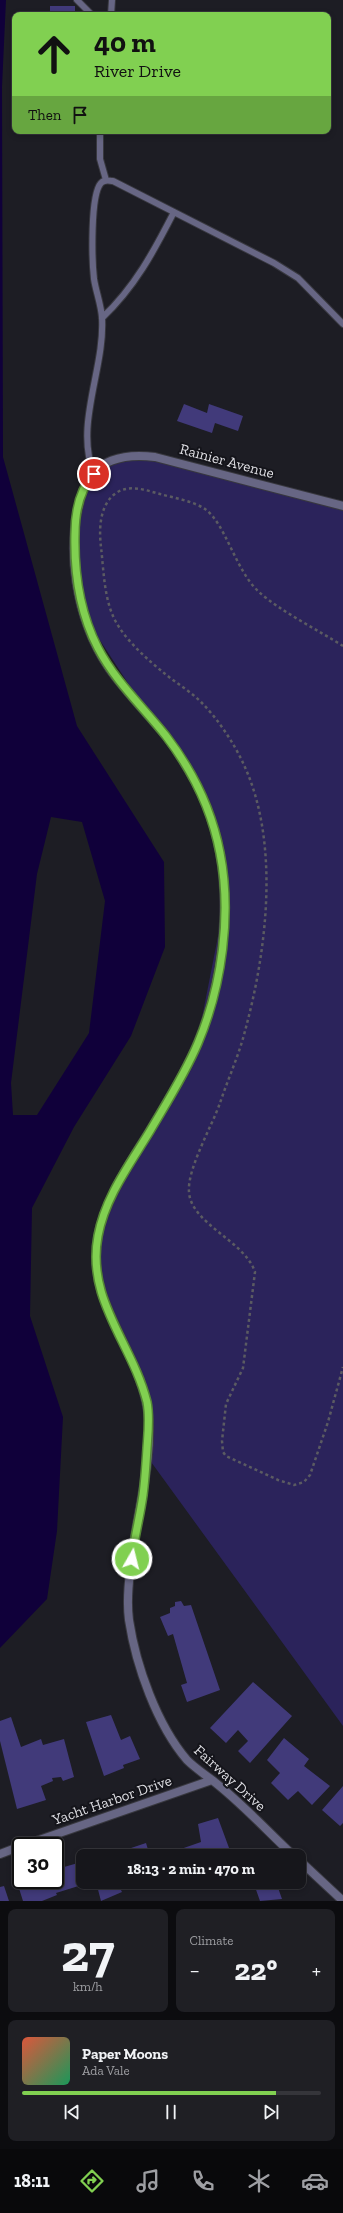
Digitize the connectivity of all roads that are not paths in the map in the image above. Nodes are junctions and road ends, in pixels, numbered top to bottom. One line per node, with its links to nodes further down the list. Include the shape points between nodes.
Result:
1 (78, 0): 3 (lane)
2 (112, 0): 4 (lane)
3 (89, 12)
4 (111, 12)
5 (100, 134): 6 (lane, via 100,159)
6 (106, 180): 7 (lane, via 113,181); 8 (lane, via 101,183 93,212 94,279)
7 (174, 212): 8 (lane, via 160,241 136,279 122,299); 9 (lane, via 298,278)
8 (102, 318): 11 (lane, via 97,372 89,416 89,462)
9 (343, 324)
10 (104, 463): 11 (street, Fairway Drive); 12 (street, Rainier Avenue, via 118,457 155,457)
11 (94, 474): 13 (street, Fairway Drive, via 86,483 75,520 75,565 86,619 110,669 168,738 201,795 216,835 225,900 217,977 198,1043 115,1189 106,1208 96,1249 98,1283 103,1302 129,1354 146,1401 149,1423 143,1496 128,1582 129,1620 140,1668 159,1715 186,1758 198,1771)
12 (343, 506)
13 (212, 1780): 14 (street, Yacht Harbor Drive); 15 (street, Fairway Drive)
14 (48, 1837)
15 (286, 1849)
16 (12, 1850): 17 (street, Yacht Harbor Drive)
17 (0, 1854)
18 (306, 1867): 19 (street)
19 (343, 1901)

